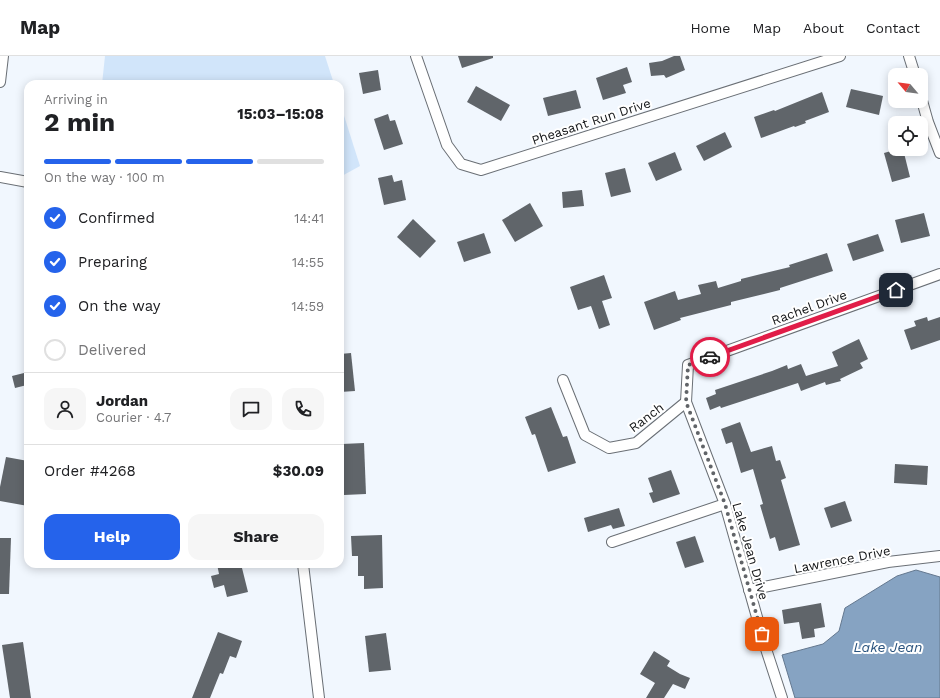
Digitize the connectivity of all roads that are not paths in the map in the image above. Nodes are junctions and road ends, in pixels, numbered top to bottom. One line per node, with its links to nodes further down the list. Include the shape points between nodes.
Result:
1 (3, 56): 6 (street)
2 (416, 56): 3 (street, Pheasant Run Drive, via 447,145 461,164 481,170)
3 (840, 56)
4 (909, 56): 5 (street)
5 (913, 68)
6 (0, 82)
7 (924, 108): 8 (street)
8 (940, 153)
9 (0, 177): 10 (street)
10 (24, 181)
11 (940, 274): 12 (street, Rachel Drive)
12 (688, 365): 14 (street, Lake Jean Drive)
13 (563, 380): 14 (street, Ranch, via 585,435 609,448 636,443)
14 (686, 402): 15 (street, Lake Jean Drive)
15 (725, 504): 16 (street); 19 (street, Lake Jean Drive)
16 (612, 542)
17 (940, 556): 19 (street, Lawrence Drive, via 888,562)
18 (303, 568): 20 (street)
19 (749, 590): 21 (street, Lake Jean Drive)
20 (319, 698)
21 (782, 698)

